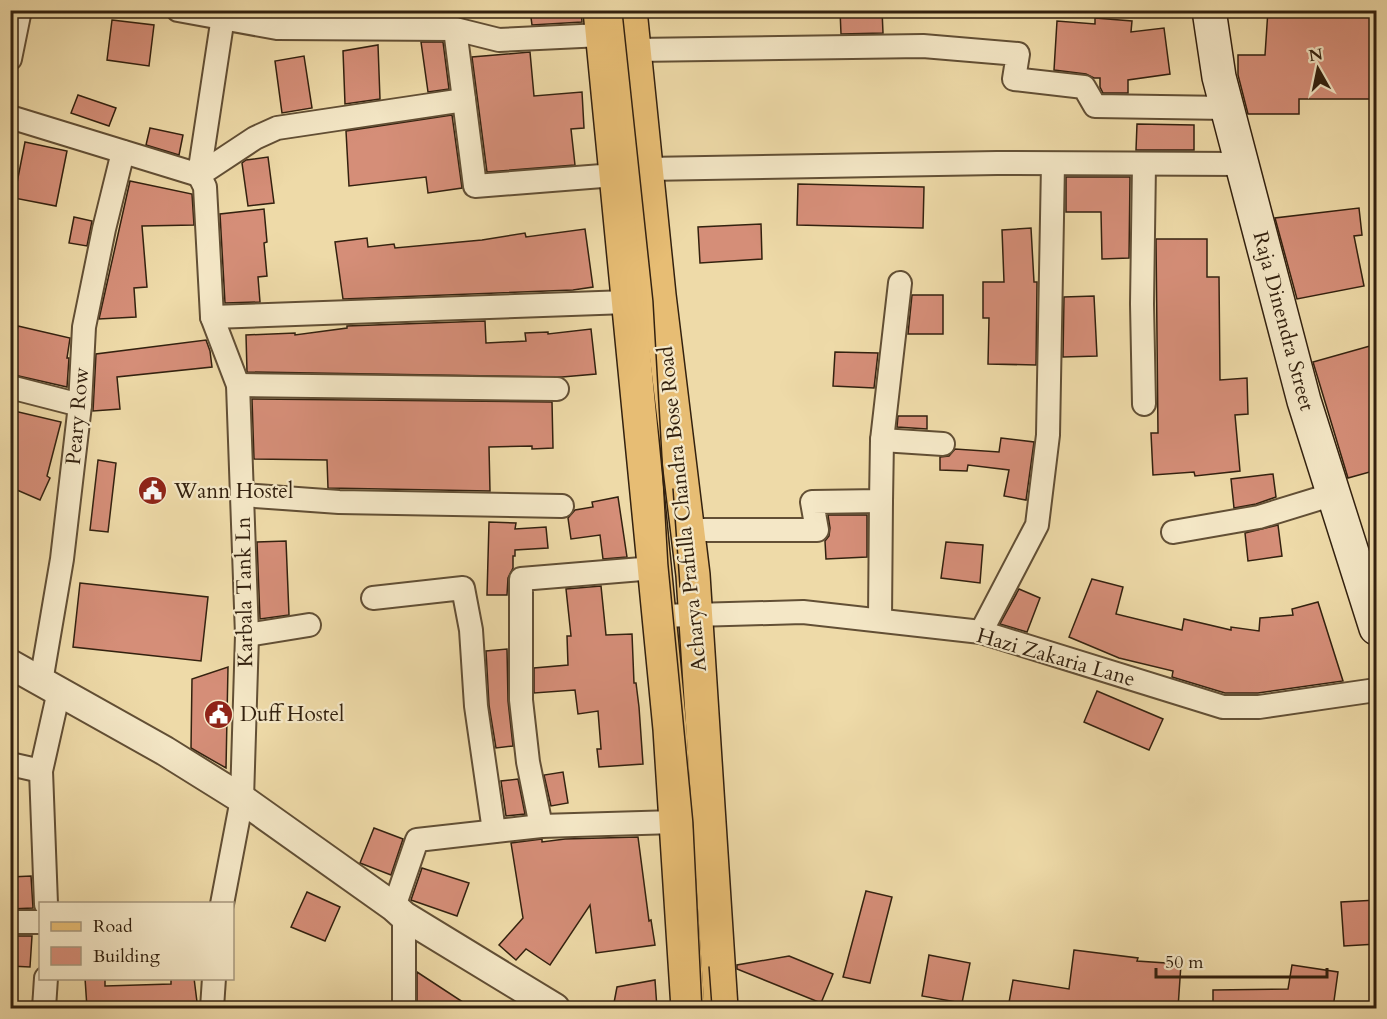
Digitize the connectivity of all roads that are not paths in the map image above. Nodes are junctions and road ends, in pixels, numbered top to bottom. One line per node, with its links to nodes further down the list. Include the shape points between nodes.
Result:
1 (20, 10): 9 (street)
2 (178, 10): 5 (street)
3 (630, 10): 8 (main road, Acharya Prafulla Chandra Bose Road)
4 (1209, 10): 11 (main road, Raja Dinendra Street, via 1218,77)
5 (223, 14): 7 (street, via 276,28); 18 (street)
6 (601, 23): 7 (street, via 499,40); 17 (main road, Acharya Prafulla Chandra Bose Road)
7 (454, 29): 10 (street)
8 (635, 50): 11 (street, via 923,46 1018,54 1014,79 1084,87 1095,106); 17 (main road, Acharya Prafulla Chandra Bose Road)
9 (10, 59)
10 (464, 100): 17 (street, via 475,186); 18 (street, via 277,128)
11 (1227, 108): 16 (main road, Raja Dinendra Street)
12 (10, 117): 13 (street)
13 (123, 152): 18 (street); 26 (street, Peary Row, via 84,327)
14 (1053, 164): 15 (street); 17 (street); 42 (street, via 1048,435 1037,525)
15 (1144, 164): 16 (street); 25 (street)
16 (1242, 164): 29 (main road, Raja Dinendra Street, via 1304,401)
17 (630, 172): 20 (main road, Acharya Prafulla Chandra Bose Road); 33 (main road, Acharya Prafulla Chandra Bose Road)
18 (199, 175): 21 (street, Karbala Tank Ln, via 205,187)
19 (900, 283): 27 (street)
20 (627, 302): 21 (street); 35 (main road, Acharya Prafulla Chandra Bose Road)
21 (212, 317): 22 (street, Karbala Tank Ln)
22 (238, 385): 24 (street); 30 (street, Karbala Tank Ln)
23 (10, 387): 26 (street)
24 (557, 388)
25 (1144, 404)
26 (80, 405): 45 (street, Peary Row)
27 (882, 440): 28 (street); 31 (street)
28 (943, 444)
29 (1334, 494): 34 (street, via 1259,517); 41 (main road, Raja Dinendra Street)
30 (242, 495): 32 (street, via 339,502); 43 (street, Karbala Tank Ln)
31 (881, 501): 33 (street, via 812,502 817,530); 39 (street)
32 (562, 506)
33 (688, 530): 37 (main road, Acharya Prafulla Chandra Bose Road)
34 (1173, 532)
35 (654, 568): 38 (main road, Acharya Prafulla Chandra Bose Road); 51 (street, via 521,579 521,700)
36 (373, 598): 52 (street, via 463,588)
37 (695, 615): 38 (street, Hazi Zakaria Lane); 39 (street, Hazi Zakaria Lane, via 803,612); 65 (main road, Acharya Prafulla Chandra Bose Road)
38 (659, 616): 50 (main road, Acharya Prafulla Chandra Bose Road)
39 (880, 620): 42 (street, Hazi Zakaria Lane)
40 (309, 625): 43 (street)
41 (1377, 628)
42 (981, 632): 46 (street, Hazi Zakaria Lane, via 1223,707 1259,707)
43 (247, 635): 49 (street, Karbala Tank Ln)
44 (10, 664): 45 (street)
45 (50, 687): 48 (street, Peary Row); 49 (street)
46 (1377, 690)
47 (10, 764): 48 (street)
48 (41, 771): 53 (street, Peary Row)
49 (242, 799): 54 (street, Karbala Tank Ln); 55 (street)
50 (675, 822): 51 (street); 64 (main road, Acharya Prafulla Chandra Bose Road)
51 (541, 826): 52 (street)
52 (494, 831): 55 (street, via 417,840)
53 (46, 902)
54 (222, 902)
55 (399, 911): 62 (street); 63 (street)
56 (10, 922): 57 (street)
57 (39, 922)
58 (46, 980): 60 (street)
59 (214, 980): 61 (street)
60 (44, 1008)
61 (212, 1008)
62 (404, 1008)
63 (555, 1008)
64 (688, 1008)
65 (721, 1008)

